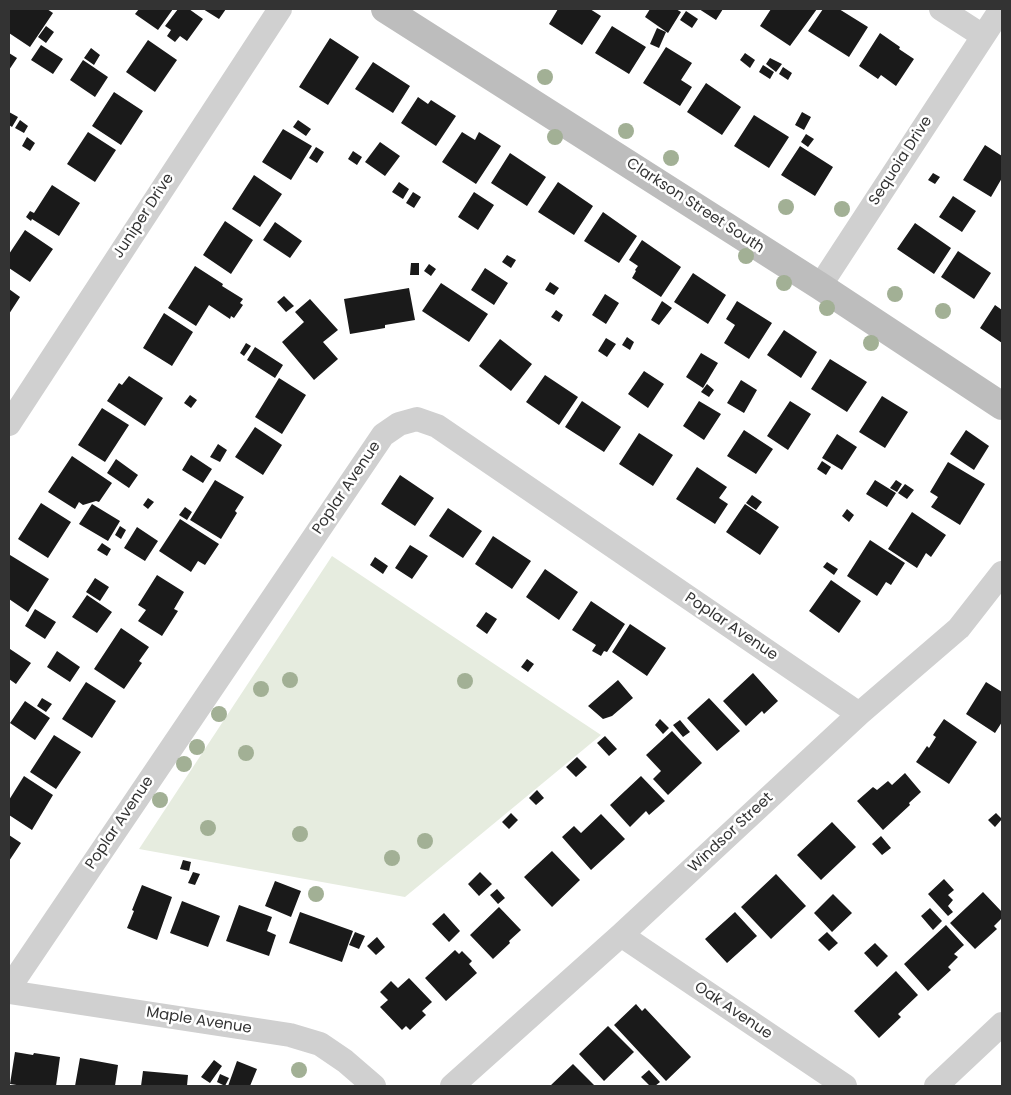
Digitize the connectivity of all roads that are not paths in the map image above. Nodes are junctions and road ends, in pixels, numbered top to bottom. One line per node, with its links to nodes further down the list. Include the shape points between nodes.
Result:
1 (280, 9): 8 (street, Juniper Drive)
2 (385, 9): 6 (street, Clarkson Street South)
3 (941, 9): 5 (street)
4 (1001, 9): 5 (street, Sequoia Drive)
5 (983, 36): 6 (street, Sequoia Drive)
6 (820, 286): 7 (street, Clarkson Street South)
7 (1002, 406)
8 (9, 424)
9 (1002, 573): 10 (street, Windsor Street, via 958,628)
10 (859, 714): 11 (street, Windsor Street); 12 (street, Poplar Avenue, via 437,426 417,419 399,424 383,435)
11 (621, 936): 15 (street, Windsor Street); 16 (street, Oak Avenue)
12 (9, 990): 14 (street, Maple Avenue, via 290,1035 320,1044)
13 (1002, 1024): 17 (street)
14 (374, 1086)
15 (452, 1086)
16 (845, 1086)
17 (936, 1086)

